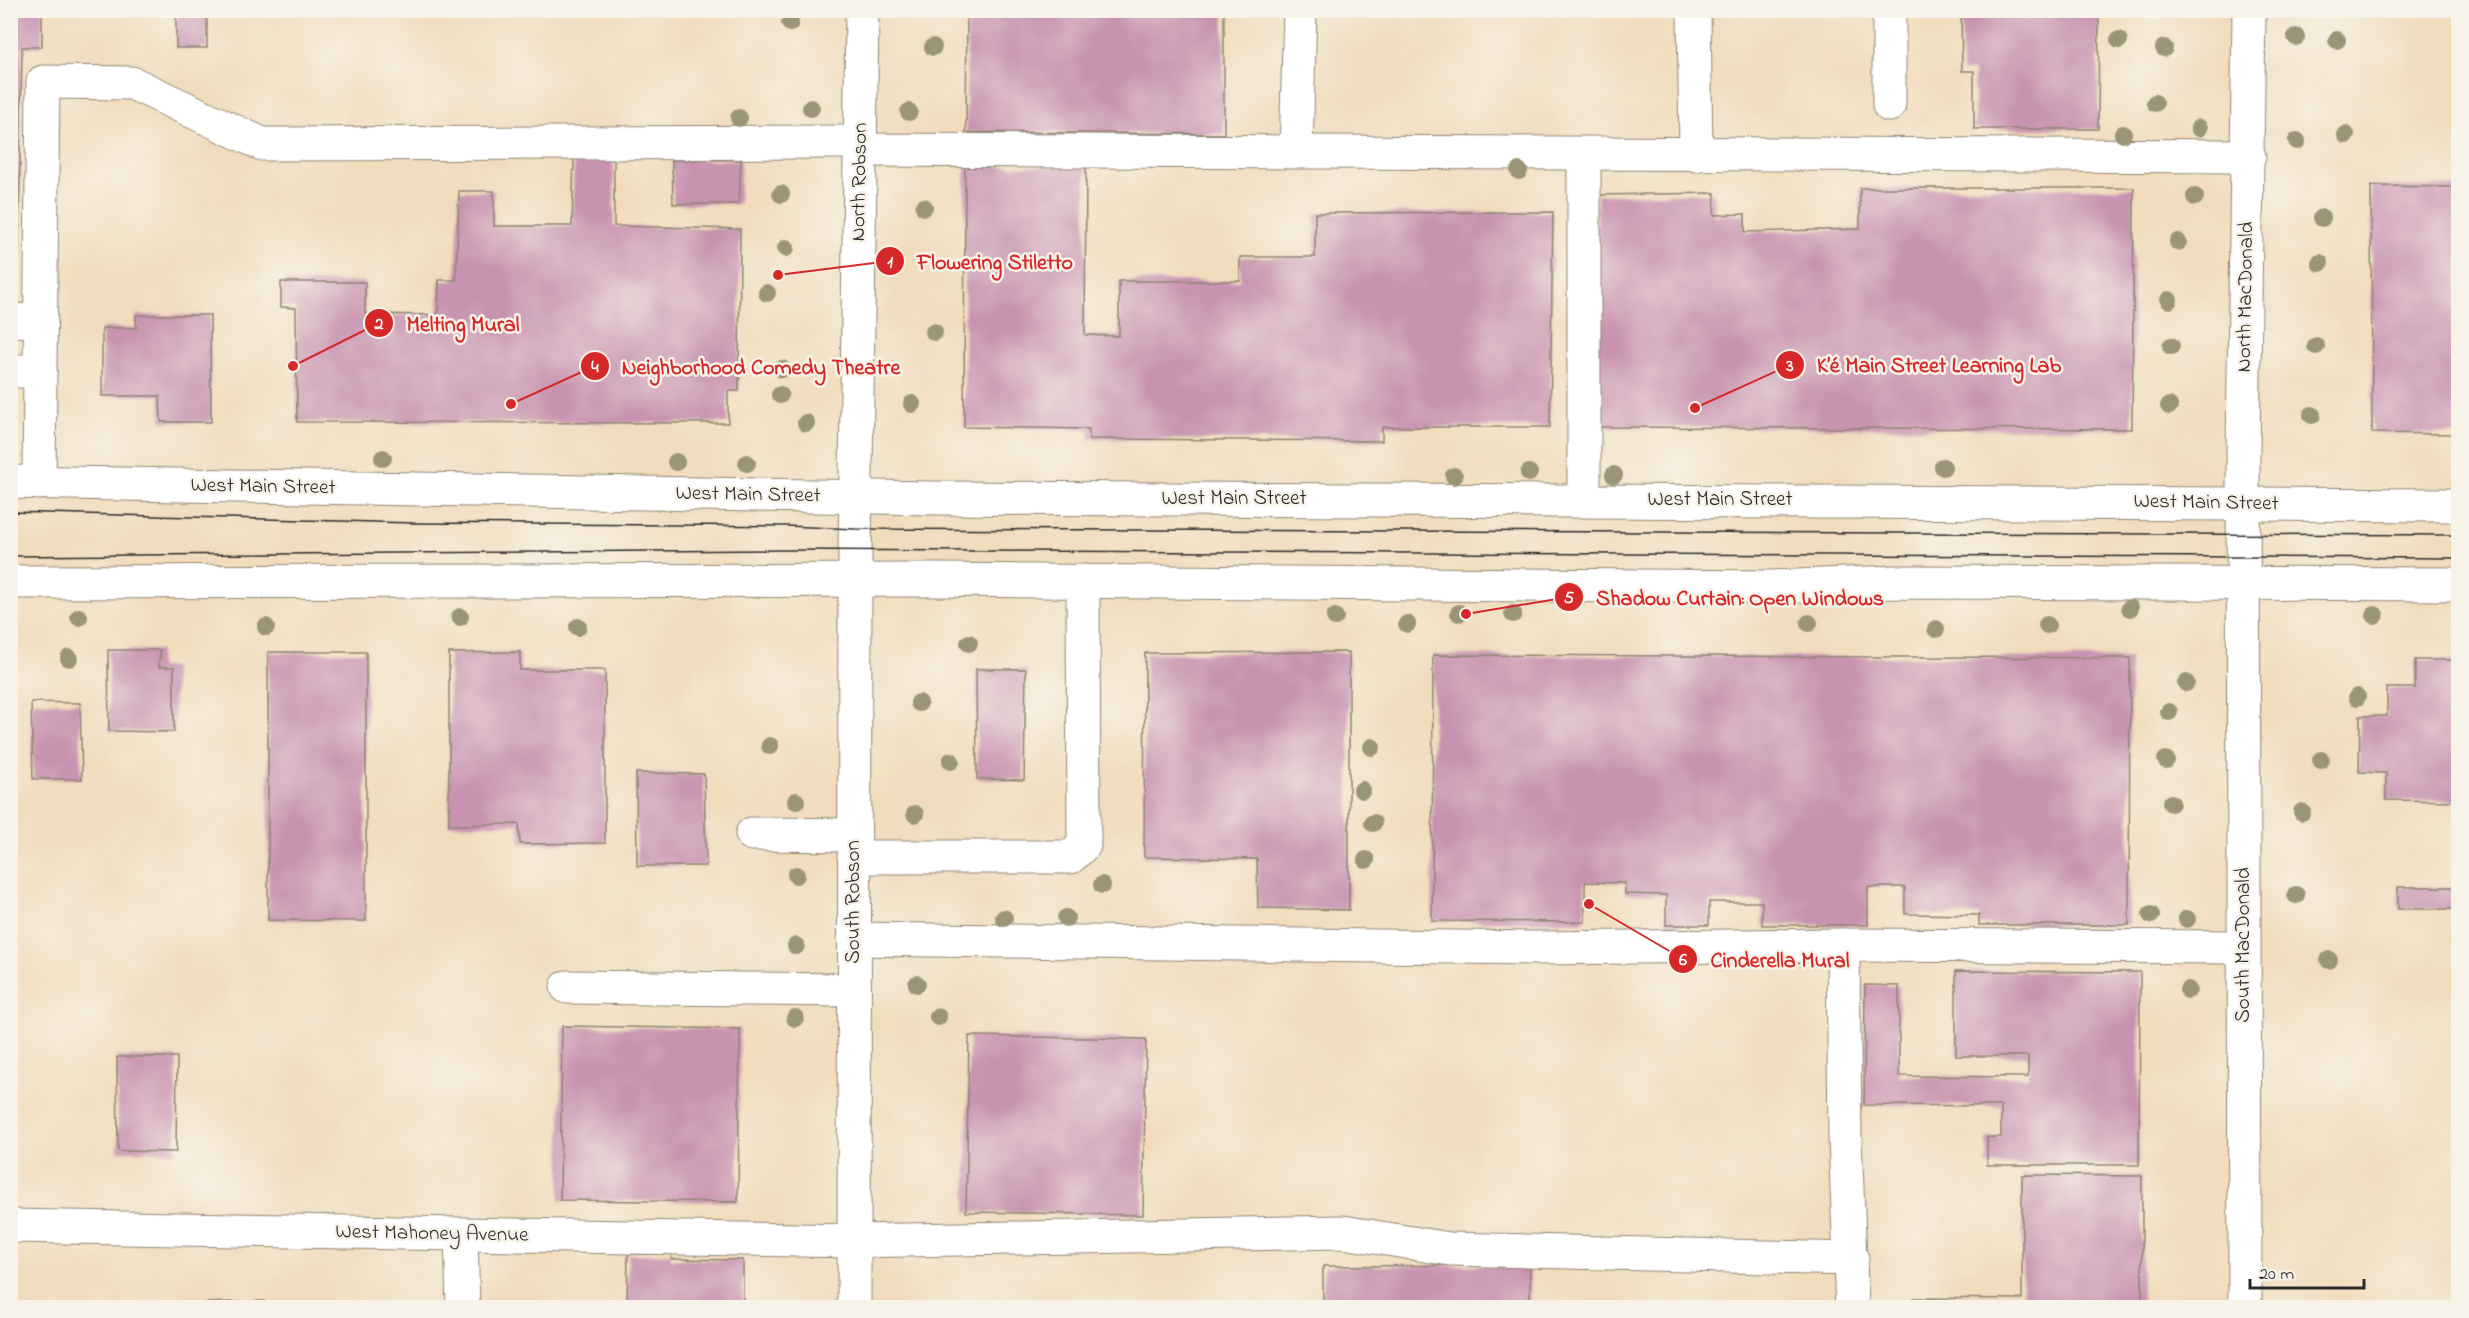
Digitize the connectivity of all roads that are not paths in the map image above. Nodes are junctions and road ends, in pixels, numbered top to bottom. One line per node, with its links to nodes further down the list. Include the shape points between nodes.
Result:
1 (862, 10): 7 (main road, North Robson)
2 (1300, 10): 8 (main road)
3 (1694, 10): 10 (main road)
4 (1889, 10): 6 (main road)
5 (2249, 10): 11 (main road, North MacDonald)
6 (1888, 105)
7 (860, 146): 8 (main road); 12 (main road, via 262,144 132,83 43,82); 15 (main road, North Robson)
8 (1296, 152): 9 (main road)
9 (1584, 154): 10 (main road); 16 (main road)
10 (1696, 155): 11 (main road)
11 (2249, 156): 17 (main road, North MacDonald)
12 (26, 320): 13 (main road)
13 (25, 371): 14 (main road)
14 (25, 482): 15 (main road, West Main Street)
15 (855, 497): 16 (main road, West Main Street); 19 (main road, South Robson)
16 (1584, 500): 17 (main road, West Main Street)
17 (2243, 504): 18 (main road, West Main Street); 22 (main road, North MacDonald)
18 (2458, 505)
19 (855, 580): 20 (main road); 21 (main road); 25 (main road, South Robson)
20 (1083, 581): 22 (main road, via 1747,587 1895,582); 25 (main road, via 1084,845 1080,852 1071,857)
21 (10, 582)
22 (2243, 583): 23 (main road); 28 (main road, South MacDonald)
23 (2458, 584)
24 (752, 834): 25 (main road)
25 (854, 846): 26 (main road, South Robson)
26 (854, 939): 27 (main road, via 1523,948); 30 (main road, South Robson)
27 (1843, 945): 28 (main road); 34 (main road, via 1845,1139)
28 (2244, 947): 38 (main road, South MacDonald)
29 (567, 987): 30 (main road)
30 (854, 990): 33 (main road, South Robson)
31 (10, 1227): 32 (main road, West Mahoney Avenue)
32 (461, 1234): 33 (main road, West Mahoney Avenue); 35 (main road)
33 (854, 1241): 34 (main road, West Mahoney Avenue, via 1343,1232 1449,1249); 36 (main road, South Robson)
34 (1852, 1259): 37 (main road)
35 (463, 1308)
36 (854, 1308)
37 (1852, 1308)
38 (2245, 1308)

